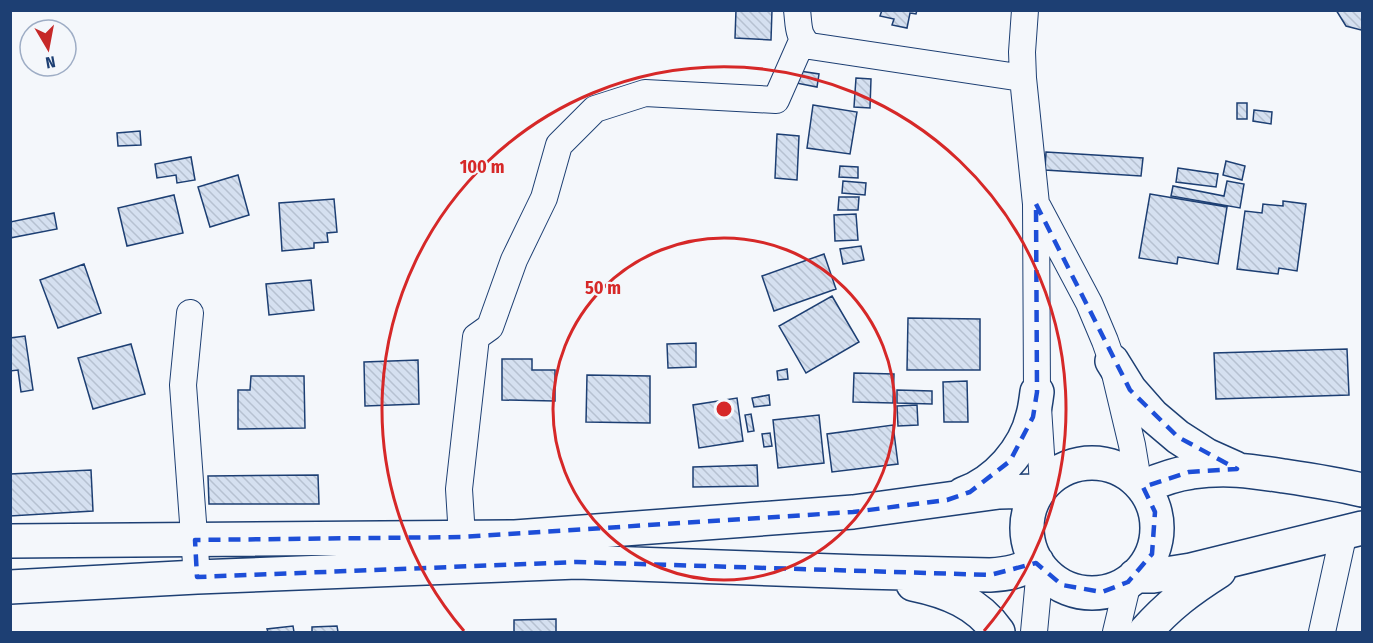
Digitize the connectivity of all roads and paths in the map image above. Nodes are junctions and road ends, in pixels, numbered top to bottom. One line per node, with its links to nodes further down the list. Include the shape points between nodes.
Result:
1 (797, 10): 3 (street)
2 (1025, 10): 4 (street)
3 (802, 41): 4 (street, via 821,48); 15 (street, via 776,100 645,93 595,109 559,145 544,198 514,260 490,327 476,337 459,489)
4 (1023, 78): 5 (street)
5 (1036, 204): 7 (street, via 1089,303); 8 (street)
6 (190, 313): 16 (street, via 183,385)
7 (1112, 361): 9 (main road, via 1152,415 1206,455); 10 (street)
8 (1037, 392): 11 (street); 13 (main road, via 1033,417 1010,461 970,492)
9 (1237, 469): 10 (main road, via 1189,472); 12 (main road)
10 (1140, 484): 11 (main road, via 1112,466 1082,463 1054,474); 22 (main road, via 1155,512 1156,533 1152,554)
11 (1041, 488): 13 (main road); 19 (main road, via 1030,508 1027,527 1029,545)
12 (1362, 490)
13 (947, 500): 15 (main road, via 853,512 515,537)
14 (1353, 530): 18 (main road); 28 (street)
15 (462, 537): 16 (main road)
16 (195, 540): 17 (main road); 21 (street)
17 (10, 541)
18 (1256, 553): 22 (main road, via 1191,570); 27 (main road, via 1191,588)
19 (1039, 565): 20 (main road, via 1006,574); 22 (main road, via 1062,585 1088,592 1116,588); 25 (street)
20 (862, 572): 21 (main road, via 577,562); 24 (main road, via 954,596 974,607)
21 (197, 577): 23 (main road)
22 (1131, 579): 26 (street)
23 (10, 587)
24 (998, 633)
25 (1034, 633)
26 (1116, 633)
27 (1144, 633)
28 (1322, 633)

